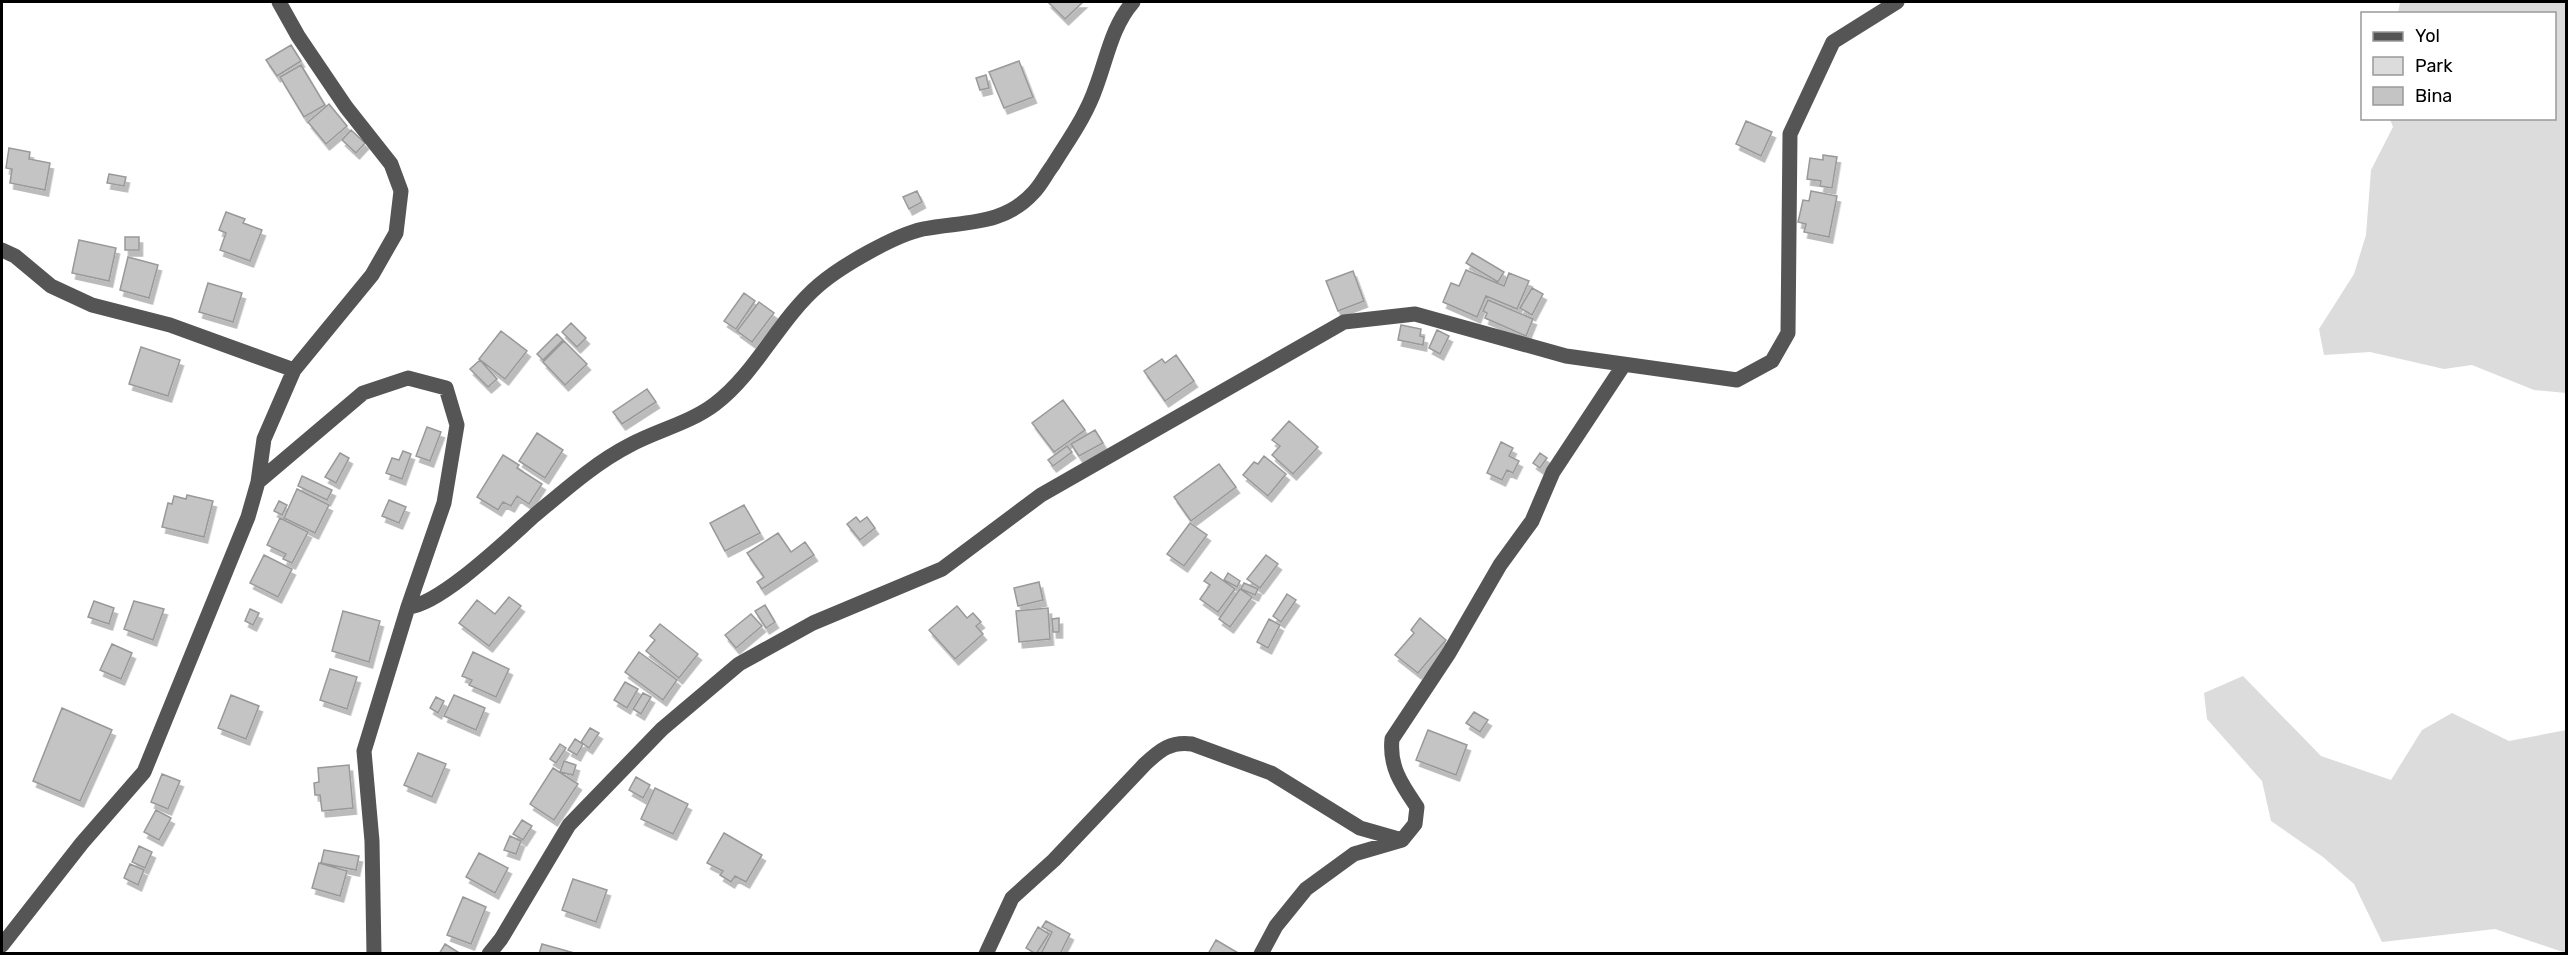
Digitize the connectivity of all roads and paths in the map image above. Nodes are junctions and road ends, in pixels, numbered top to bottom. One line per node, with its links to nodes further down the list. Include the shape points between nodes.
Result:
1 (279, 2): 6 (street, via 345,107 390,164 401,191 396,233 372,275)
2 (1133, 2): 8 (street, via 1117,26 1084,117 1035,192 1023,203 997,218 911,232 822,283 714,405 604,460 472,570 428,602)
3 (1897, 2): 5 (street, via 1833,42 1790,134 1788,333 1772,361 1737,380)
4 (2, 249): 6 (street, via 51,286 92,305 170,325)
5 (1623, 366): 9 (street, via 1553,472 1532,521 1500,565 1449,653 1392,739 1390,756 1399,780 1417,807 1415,824); 12 (street, via 1566,356 1415,314 1344,322 1041,495 942,569 813,623 739,664 662,729 569,825)
6 (294, 370): 7 (street, via 264,439)
7 (258, 482): 8 (street, via 363,393 408,378 446,388 457,425 446,492); 10 (street, via 249,517 144,772)
8 (408, 607): 11 (street, via 364,751 372,841)
9 (1402, 840): 13 (street, via 1360,828 1271,773 1179,742 1160,750 1012,898); 14 (street, via 1354,854 1306,889 1276,926)
10 (2, 945)
11 (374, 954)
12 (489, 954)
13 (986, 954)
14 (1261, 954)

